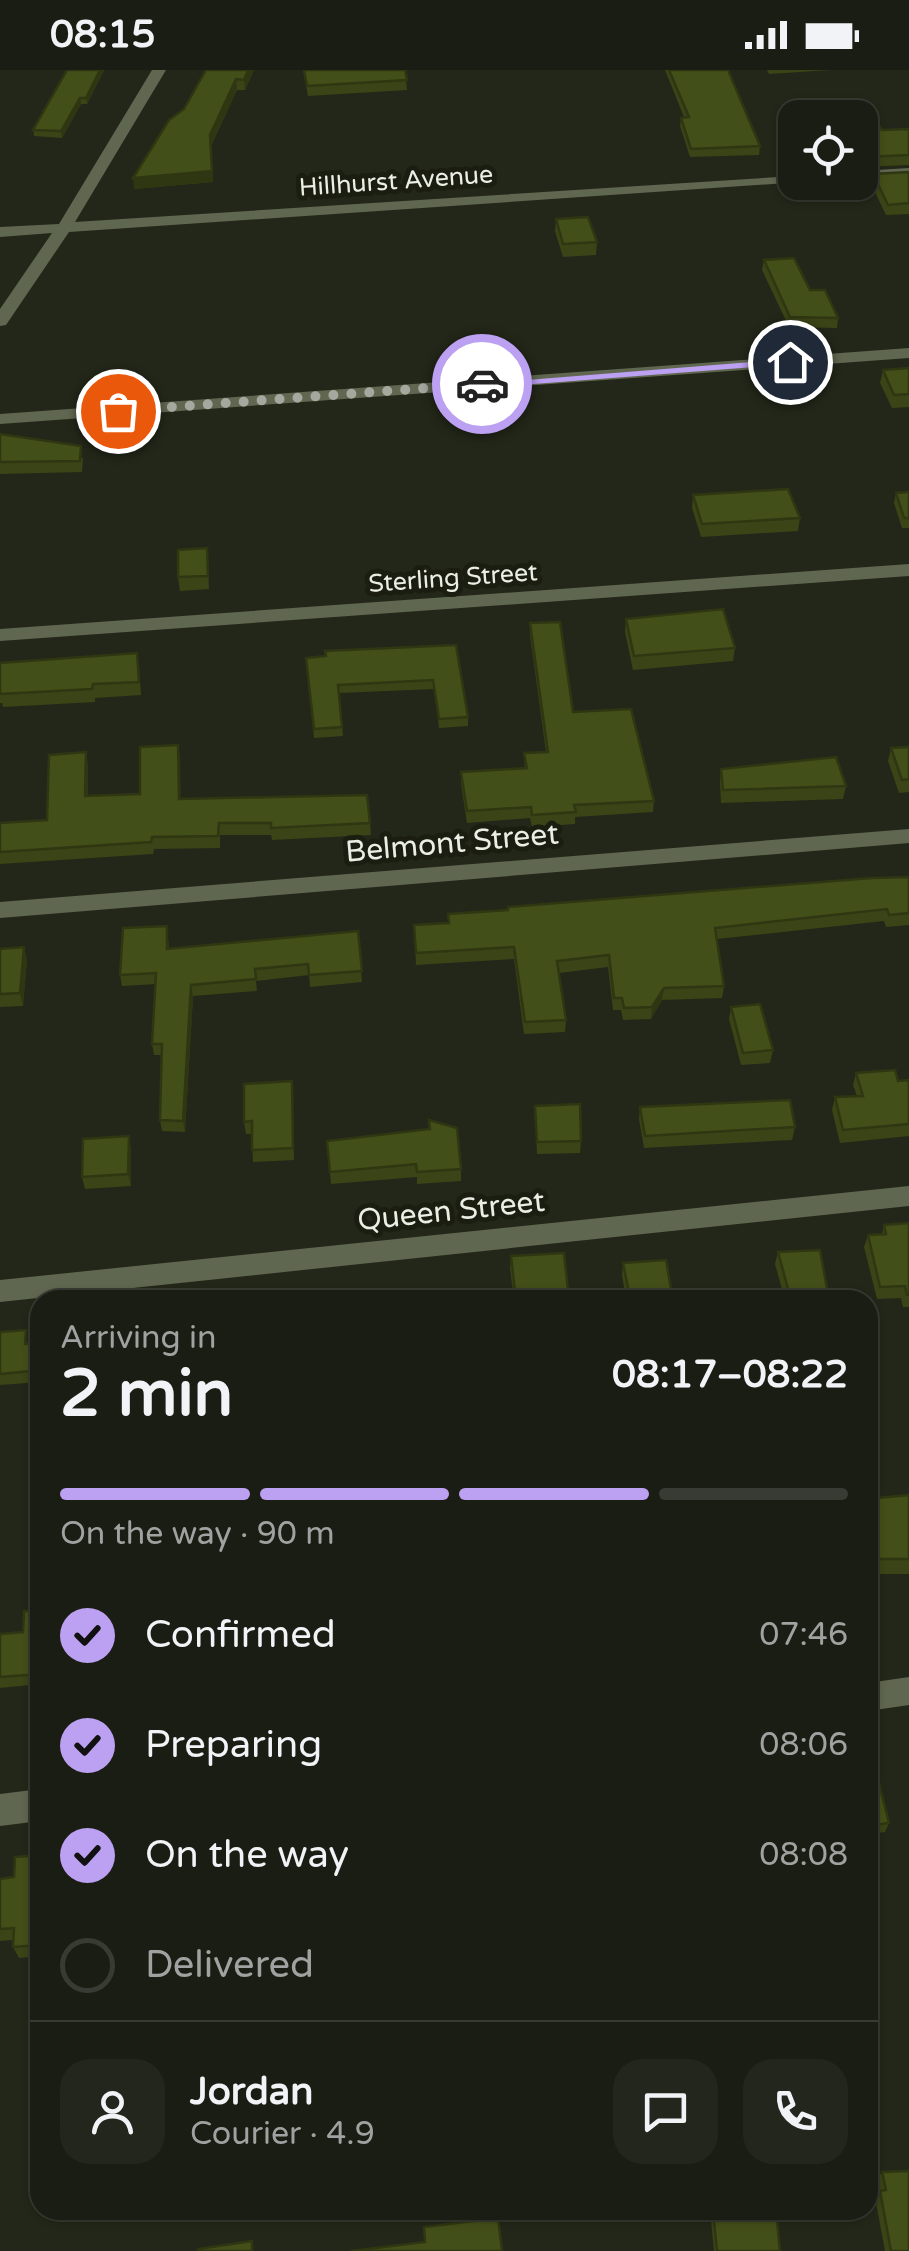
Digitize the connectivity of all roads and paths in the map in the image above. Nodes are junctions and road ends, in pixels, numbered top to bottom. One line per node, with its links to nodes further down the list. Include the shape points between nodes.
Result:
1 (159, 70): 5 (street)
2 (909, 173): 3 (street)
3 (878, 175)
4 (778, 181): 5 (street, Hillhurst Avenue)
5 (64, 228): 6 (street, Hillhurst Avenue); 7 (street)
6 (0, 232)
7 (0, 321)
8 (909, 354): 9 (street)
9 (0, 419)
10 (909, 570): 11 (street, Sterling Street)
11 (0, 635)
12 (909, 836): 13 (street, Belmont Street)
13 (0, 910)
14 (909, 1196): 15 (street, Queen Street)
15 (0, 1291)
16 (909, 1692): 17 (street)
17 (878, 1696)
18 (30, 1806): 19 (street)
19 (0, 1810)

